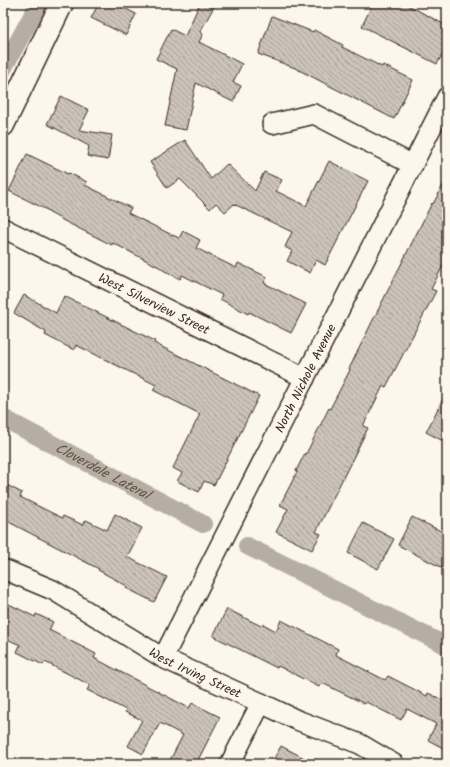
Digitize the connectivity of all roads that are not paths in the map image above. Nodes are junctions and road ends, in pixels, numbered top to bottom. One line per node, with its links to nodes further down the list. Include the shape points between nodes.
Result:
1 (62, 3): 4 (street)
2 (447, 97): 5 (street, North Nichole Avenue)
3 (272, 124): 5 (street, via 314,114)
4 (3, 125)
5 (413, 165): 7 (street, North Nichole Avenue)
6 (3, 228): 7 (street, West Silverview Street)
7 (305, 378): 9 (street, North Nichole Avenue)
8 (3, 569): 9 (street, West Irving Street, via 54,590)
9 (163, 658): 10 (street, West Irving Street)
10 (261, 703): 11 (street); 12 (street, West Irving Street, via 360,744)
11 (230, 764)
12 (394, 764)

